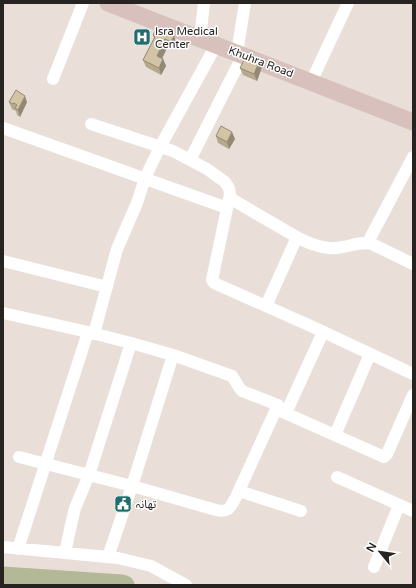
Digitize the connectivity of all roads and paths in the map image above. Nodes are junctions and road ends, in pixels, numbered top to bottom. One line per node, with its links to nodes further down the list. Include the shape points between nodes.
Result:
1 (83, 3): 9 (street)
2 (108, 3): 6 (main road, Khuhra Road)
3 (204, 3): 6 (street)
4 (245, 3): 8 (street)
5 (348, 3): 10 (street)
6 (200, 39): 7 (main road, Khuhra Road)
7 (216, 45): 8 (main road, Khuhra Road); 14 (street)
8 (240, 54): 10 (main road, Khuhra Road); 16 (street)
9 (53, 79)
10 (311, 82): 11 (main road, Khuhra Road)
11 (413, 122)
12 (91, 124): 14 (street)
13 (3, 128): 17 (street)
14 (160, 147): 16 (street); 17 (street)
15 (413, 157): 18 (street)
16 (190, 160): 19 (street, via 225,182 229,188)
17 (145, 178): 19 (street); 24 (street, via 117,249)
18 (408, 180): 21 (street)
19 (229, 203): 20 (street); 25 (street, via 212,280)
20 (297, 237): 21 (street, via 317,246 330,248 346,248); 25 (street)
21 (368, 242): 23 (street)
22 (3, 261): 24 (street)
23 (413, 264)
24 (107, 287): 28 (street)
25 (266, 306): 27 (street)
26 (3, 313): 28 (street)
27 (323, 332): 30 (street); 34 (street)
28 (91, 333): 29 (street); 37 (street)
29 (131, 343): 31 (street); 38 (street)
30 (370, 354): 32 (street); 35 (street)
31 (173, 355): 34 (street, via 232,376 242,391 278,405); 40 (street)
32 (413, 374)
33 (413, 395): 35 (street, via 384,457)
34 (281, 411): 35 (street); 41 (street)
35 (335, 435)
36 (19, 457): 37 (street)
37 (46, 464): 38 (street); 46 (street)
38 (89, 475): 40 (street); 47 (street, via 75,508)
39 (337, 477): 42 (street)
40 (132, 486): 41 (street, via 222,512 231,505); 48 (street)
41 (239, 491): 43 (street)
42 (399, 504): 44 (street); 49 (street)
43 (301, 511)
44 (413, 511)
45 (3, 548): 46 (street)
46 (18, 549): 47 (street)
47 (65, 553): 48 (street)
48 (108, 557): 50 (street, via 150,566)
49 (374, 567)
50 (186, 585)

